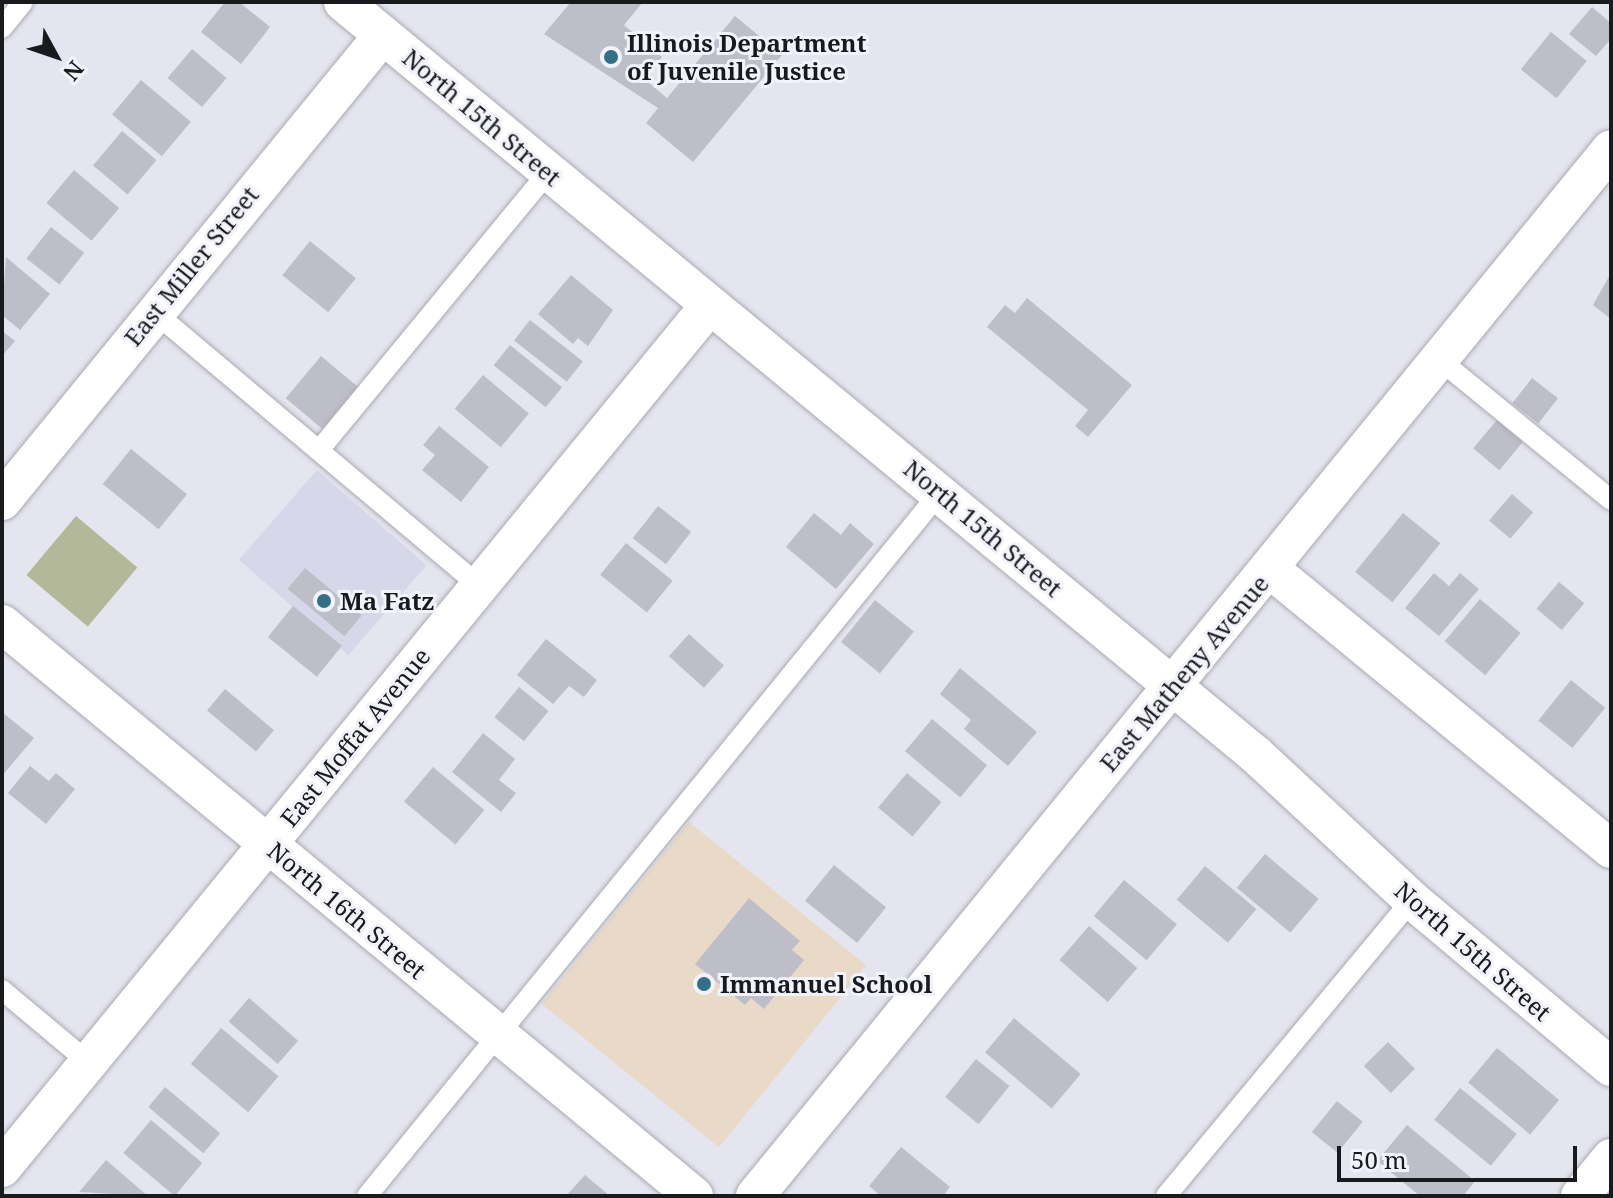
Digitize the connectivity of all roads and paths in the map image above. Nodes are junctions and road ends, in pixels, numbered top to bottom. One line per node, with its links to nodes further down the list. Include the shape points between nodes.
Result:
1 (23, 2): 3 (lane)
2 (343, 2): 4 (street, North 15th Street)
3 (2, 28)
4 (383, 35): 6 (street, North 15th Street); 8 (street, East Miller Street)
5 (1611, 149): 9 (street, East Matheny Avenue)
6 (548, 172): 7 (street, North 15th Street); 10 (lane)
7 (709, 306): 11 (street, North 15th Street); 15 (street, East Moffat Avenue)
8 (153, 311): 10 (lane); 13 (street, East Miller Street)
9 (1440, 360): 12 (lane); 14 (street, East Matheny Avenue)
10 (320, 449): 15 (lane)
11 (941, 491): 17 (street, North 15th Street); 22 (lane)
12 (1611, 500)
13 (2, 501)
14 (1270, 569): 17 (street, East Matheny Avenue); 19 (street)
15 (478, 585): 18 (street, East Moffat Avenue)
16 (2, 624): 18 (street, North 16th Street)
17 (1173, 686): 20 (street, North 15th Street, via 1296,789); 29 (street, East Matheny Avenue)
18 (268, 844): 22 (street, North 16th Street); 23 (street, East Moffat Avenue)
19 (1611, 849)
20 (1412, 900): 24 (street, North 15th Street); 30 (lane)
21 (2, 990): 23 (lane)
22 (499, 1036): 27 (lane); 28 (street, North 16th Street)
23 (87, 1061): 26 (street, East Moffat Avenue)
24 (1611, 1067)
25 (1611, 1158): 31 (street)
26 (2, 1168)
27 (367, 1196)
28 (694, 1196)
29 (755, 1196)
30 (1166, 1196)
31 (1580, 1196)

